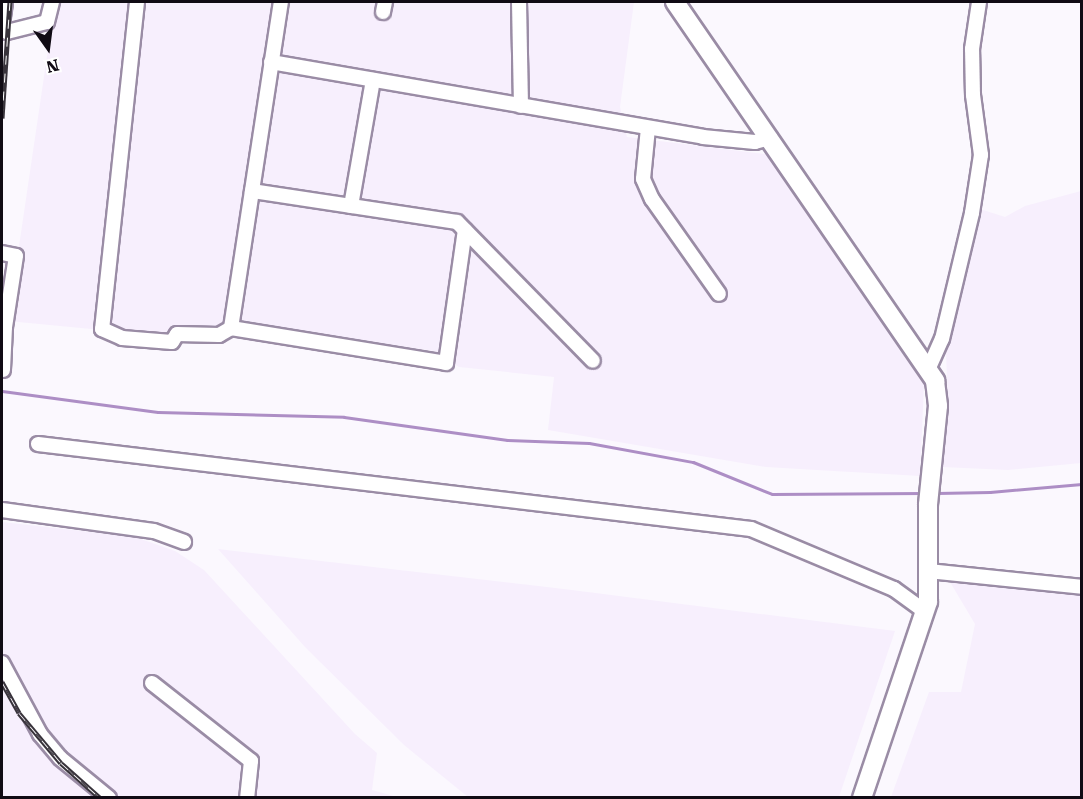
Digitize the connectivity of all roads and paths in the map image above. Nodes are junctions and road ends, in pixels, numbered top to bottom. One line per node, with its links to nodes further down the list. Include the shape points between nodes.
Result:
1 (5, 2): 8 (street)
2 (52, 2): 9 (street, via 47,22 8,32)
3 (137, 2): 21 (street, via 102,328 122,338 172,342 177,334 219,336)
4 (281, 2): 10 (street)
5 (519, 2): 12 (street)
6 (675, 2): 14 (main road)
7 (980, 2): 24 (street, via 972,49 981,155 972,213 942,339)
8 (2, 24)
9 (2, 30)
10 (272, 62): 11 (street); 15 (street)
11 (373, 80): 12 (street); 16 (street)
12 (521, 106): 13 (street)
13 (648, 128): 14 (street, via 755,142); 19 (street, via 643,179 652,199)
14 (770, 138): 24 (main road)
15 (252, 191): 16 (street); 21 (street)
16 (351, 206): 17 (street, via 457,222)
17 (465, 230): 21 (street, via 446,363); 22 (street)
18 (2, 253): 20 (street, via 16,256)
19 (719, 294)
20 (3, 326): 23 (street)
21 (231, 328)
22 (593, 361)
23 (3, 370)
24 (928, 370): 28 (main road, via 938,406 928,505)
25 (38, 444): 30 (street, via 751,529 894,589)
26 (2, 510): 27 (street, via 154,531)
27 (184, 542)
28 (928, 572): 29 (street); 30 (main road, via 928,602)
29 (1082, 587)
30 (924, 611): 33 (main road, via 916,633 909,640)
31 (2, 663): 34 (street, via 40,734 60,758)
32 (152, 683): 35 (street, via 251,761)
33 (884, 727): 36 (main road); 37 (main road)
34 (109, 798)
35 (247, 798)
36 (854, 798)
37 (862, 798)

